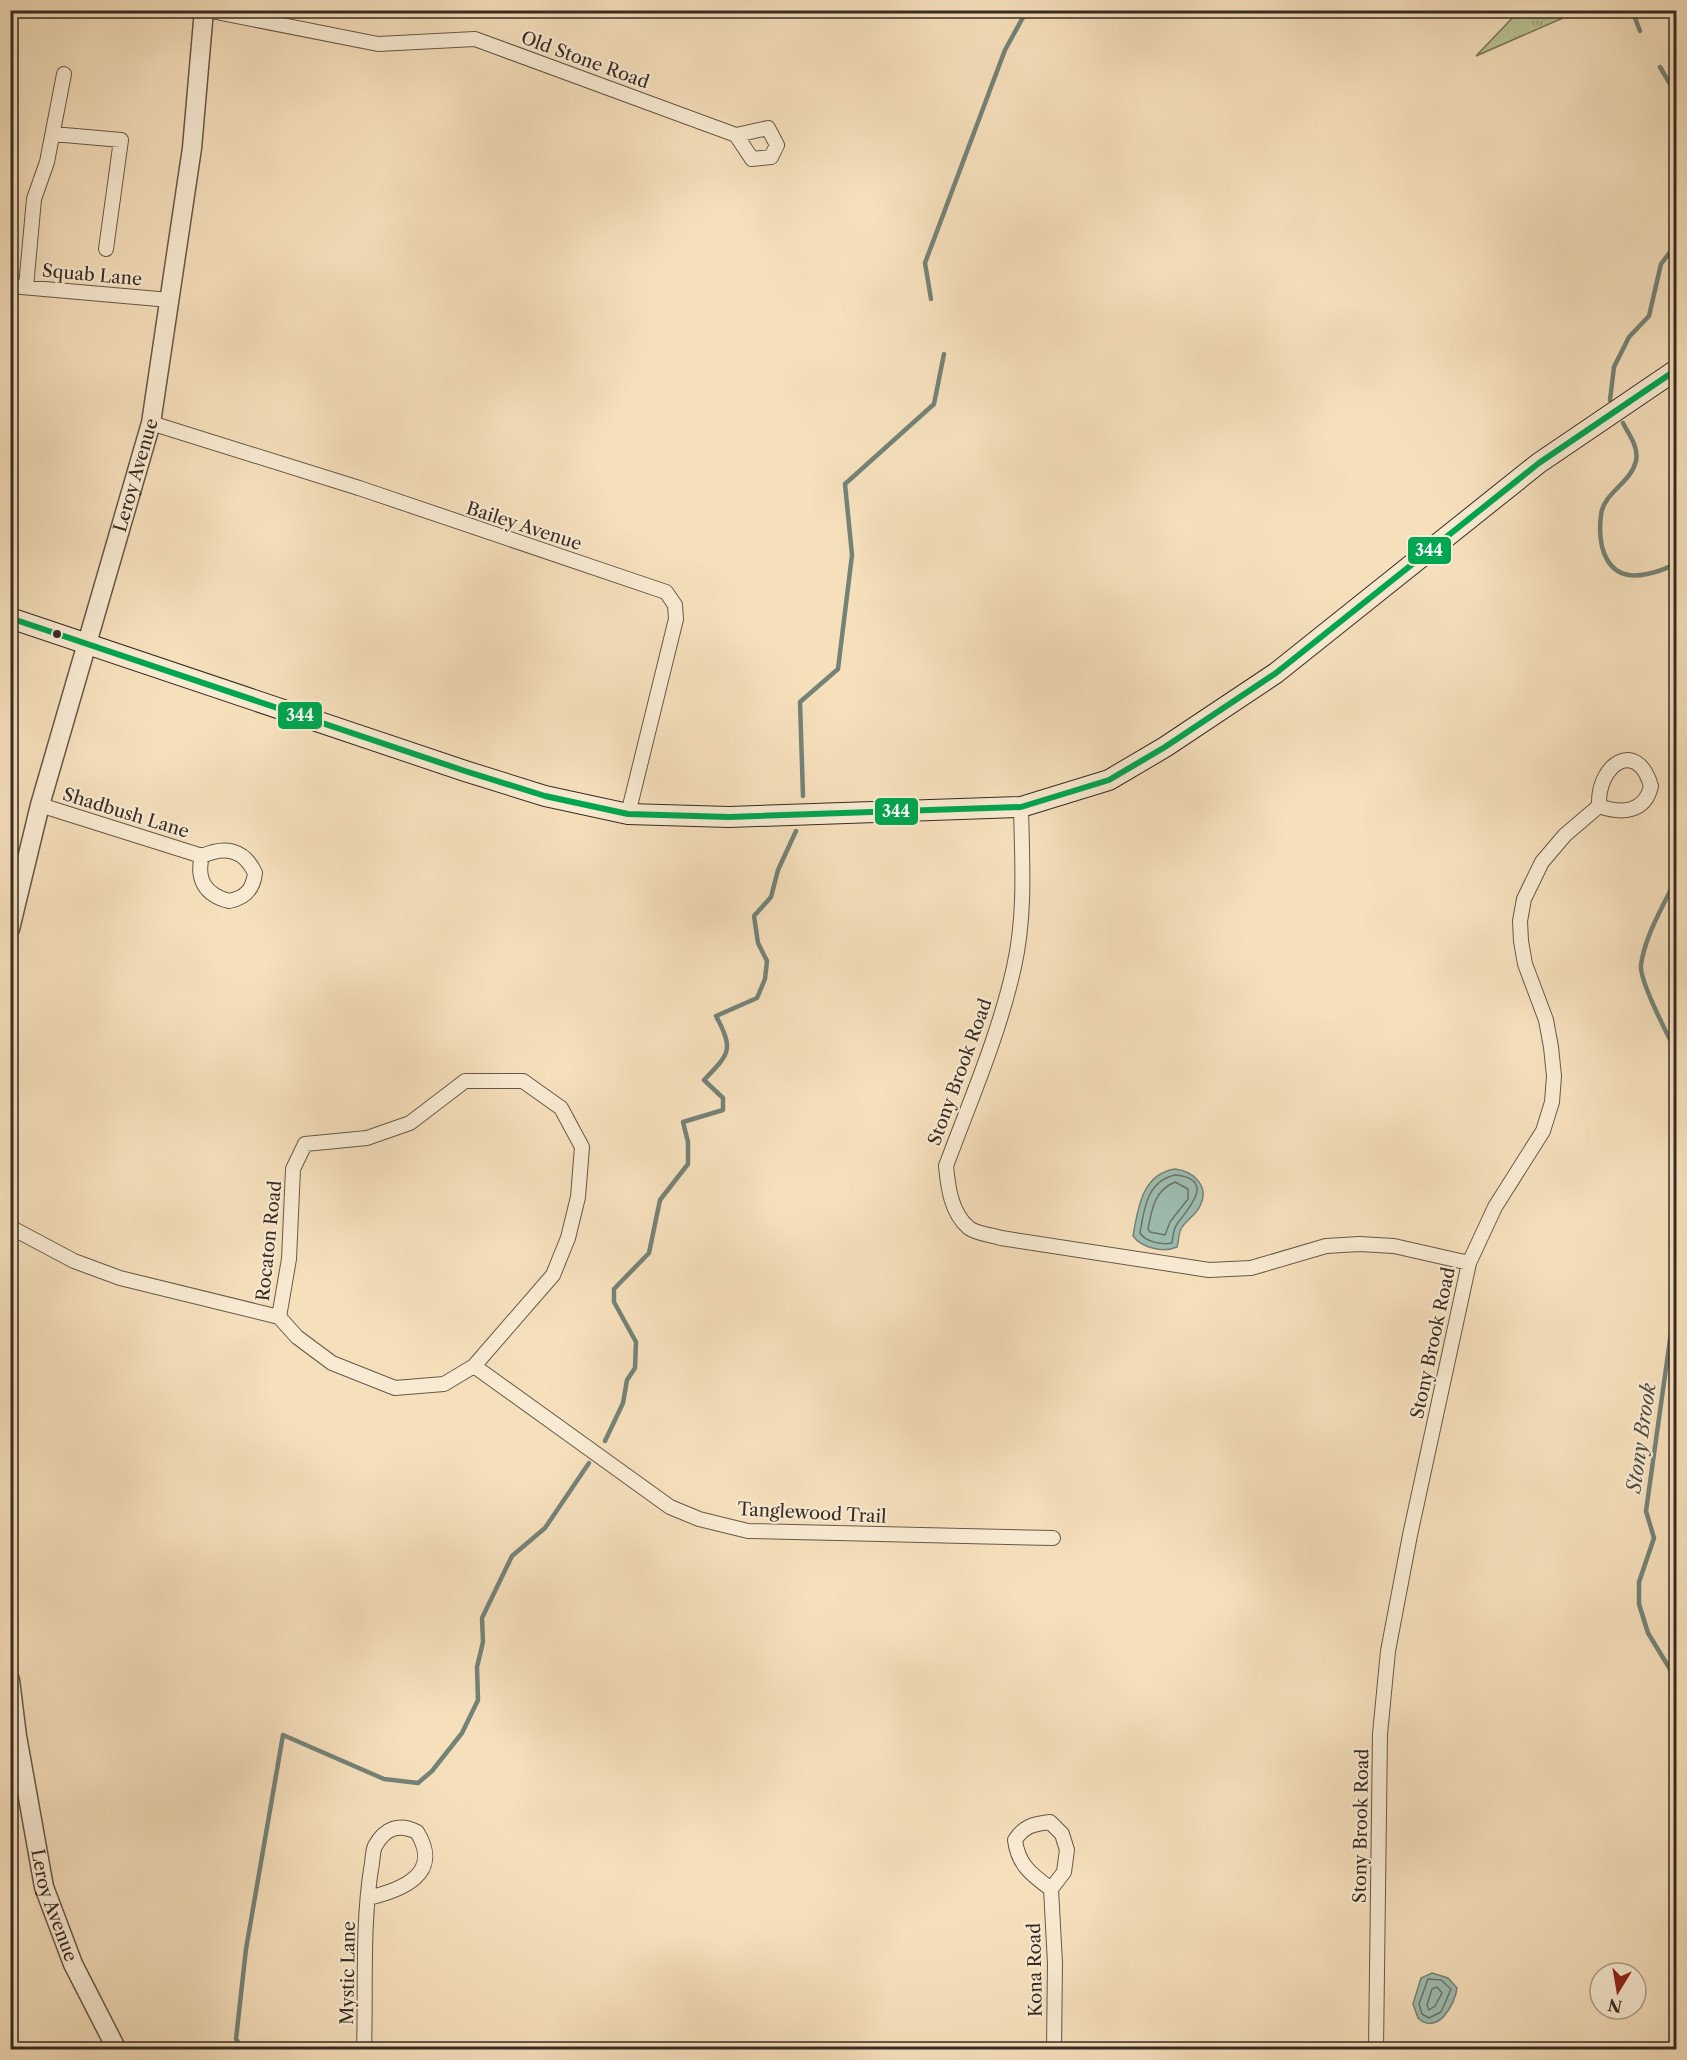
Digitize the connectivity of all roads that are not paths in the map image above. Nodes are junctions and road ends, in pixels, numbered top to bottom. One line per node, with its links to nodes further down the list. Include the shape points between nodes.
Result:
1 (205, 10): 4 (street, Old Stone Road, via 378,44 475,39); 8 (street, Leroy Avenue, via 192,148)
2 (64, 74): 3 (street)
3 (53, 134): 5 (street, via 121,141); 7 (street, via 34,199)
4 (736, 135)
5 (106, 249)
6 (10, 286): 7 (street, Squab Lane)
7 (26, 287): 8 (street, Squab Lane)
8 (170, 300): 10 (street, Leroy Avenue)
9 (1677, 370): 15 (main road, via 1539,463 1276,673 1165,747 1109,780)
10 (151, 423): 12 (street, Leroy Avenue); 16 (street, Bailey Avenue, via 666,592 675,604 676,619)
11 (10, 618): 12 (main road)
12 (86, 645): 13 (street, Leroy Avenue); 16 (main road, via 545,796)
13 (40, 805): 17 (street, Shadbush Lane); 18 (street, Leroy Avenue)
14 (1599, 806): 20 (street, via 1565,835 1542,862 1524,899 1520,921 1525,964 1546,1020 1554,1077 1552,1102 1543,1131 1495,1207)
15 (1021, 807): 16 (main road, via 729,817); 20 (street, Stony Brook Road, via 1023,899 1015,965 946,1166 957,1212 970,1229 1001,1238 1209,1270 1251,1268 1326,1246 1359,1244 1394,1246)
16 (628, 814)
17 (202, 856)
18 (10, 929)
19 (10, 1227): 21 (street, Rocaton Road, via 74,1262 120,1278)
20 (1469, 1263): 31 (street, Stony Brook Road, via 1389,1651 1380,1734)
21 (279, 1317): 22 (street, Rocaton Road, via 333,1363 395,1388 444,1384); 22 (street, Rocaton Road, via 289,1259 293,1169 305,1144 367,1138 410,1123 465,1082 524,1081 561,1108 582,1147 578,1197 553,1275)
22 (474, 1366): 23 (street, Tanglewood Trail, via 670,1507 707,1522 748,1531)
23 (1053, 1538)
24 (10, 1680): 25 (street, Leroy Avenue)
25 (13, 1725): 28 (street, Leroy Avenue, via 44,1887 73,1964)
26 (1051, 1889): 26 (street, via 1025,1869 1017,1855 1015,1840 1023,1829 1036,1823 1050,1822 1062,1834 1067,1850 1064,1872); 30 (street, Kona Road)
27 (368, 1898): 27 (street, Mystic Lane, via 374,1849 381,1836 391,1828 406,1827 417,1832 426,1854 421,1870 398,1891); 29 (street, Mystic Lane)
28 (117, 2049)
29 (364, 2049)
30 (1053, 2049)
31 (1376, 2049)

